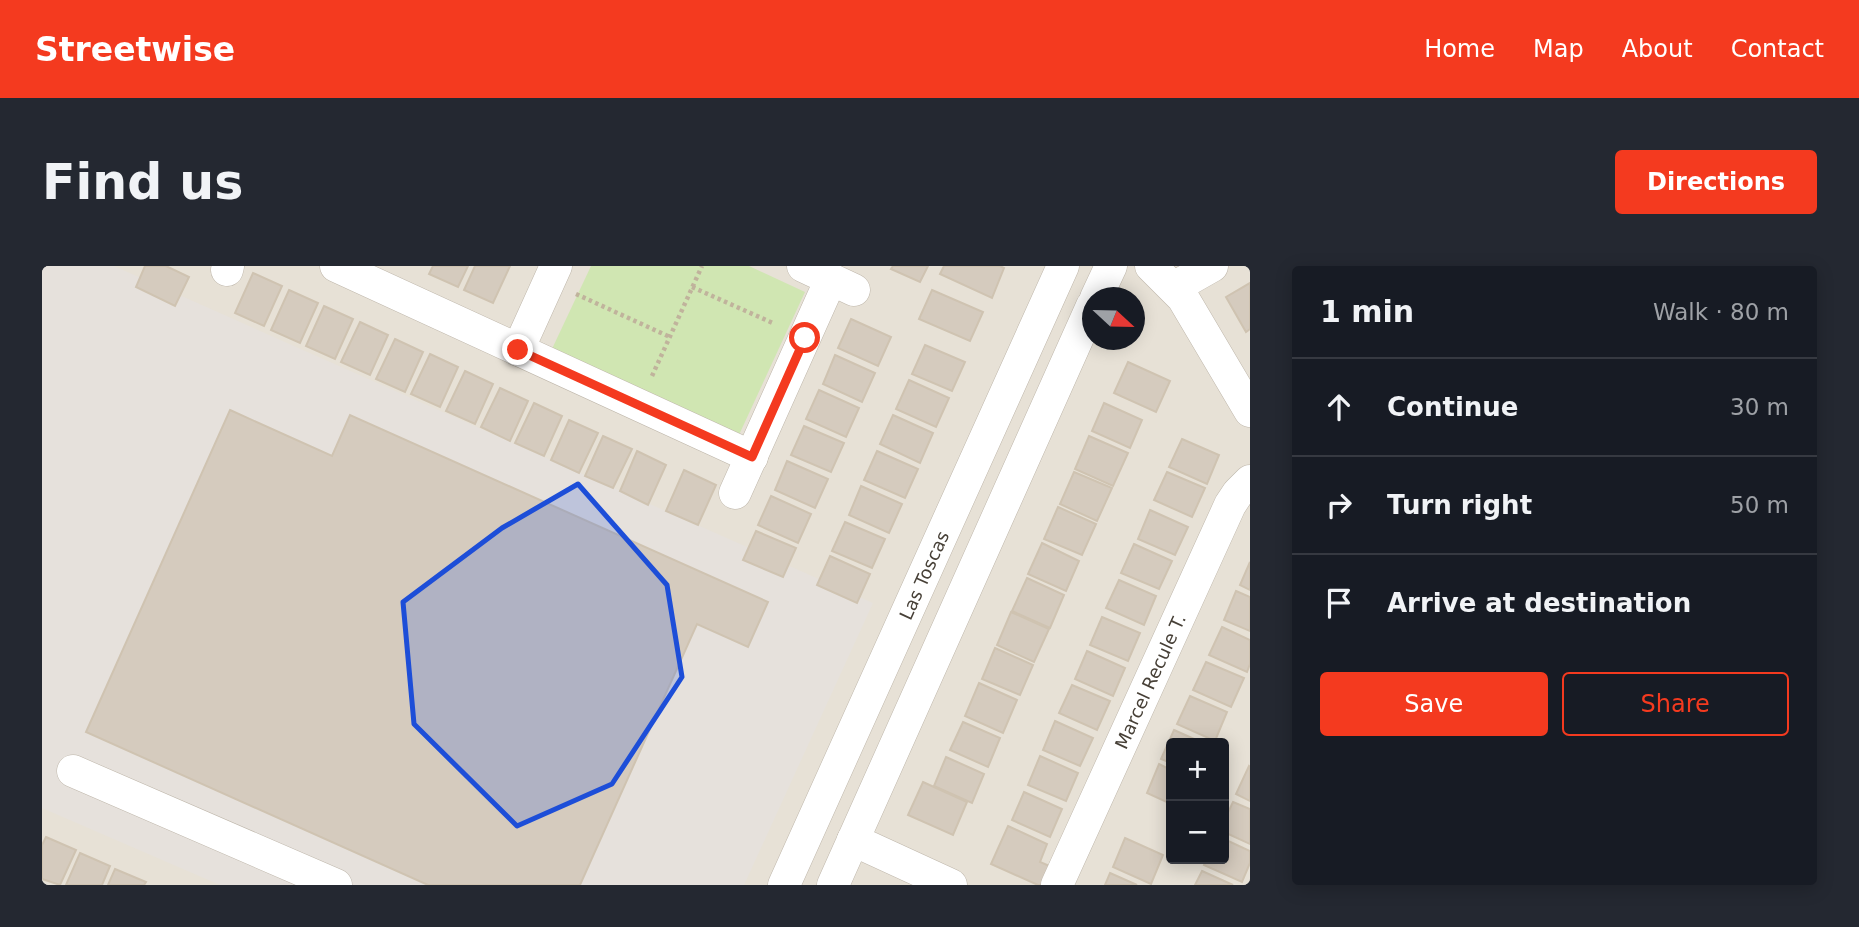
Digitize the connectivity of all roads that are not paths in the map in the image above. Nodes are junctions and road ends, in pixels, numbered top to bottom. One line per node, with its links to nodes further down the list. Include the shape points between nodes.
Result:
1 (336, 266): 11 (street)
2 (803, 266): 13 (street, via 843,284 805,338)
3 (1063, 266): 19 (street, Las Toscas)
4 (1111, 266): 8 (street)
5 (1151, 266): 9 (street)
6 (1212, 266): 9 (street)
7 (563, 279): 11 (street)
8 (1102, 287)
9 (1175, 287): 12 (street)
10 (1082, 330): 17 (street)
11 (518, 350): 13 (street)
12 (1250, 411)
13 (752, 457): 15 (street)
14 (1250, 481): 22 (street, Marcel Recule T., via 1230,505)
15 (735, 493)
16 (73, 771): 18 (street)
17 (853, 840): 20 (street); 21 (street)
18 (336, 885)
19 (784, 885)
20 (833, 885)
21 (951, 885)
22 (1057, 885)

